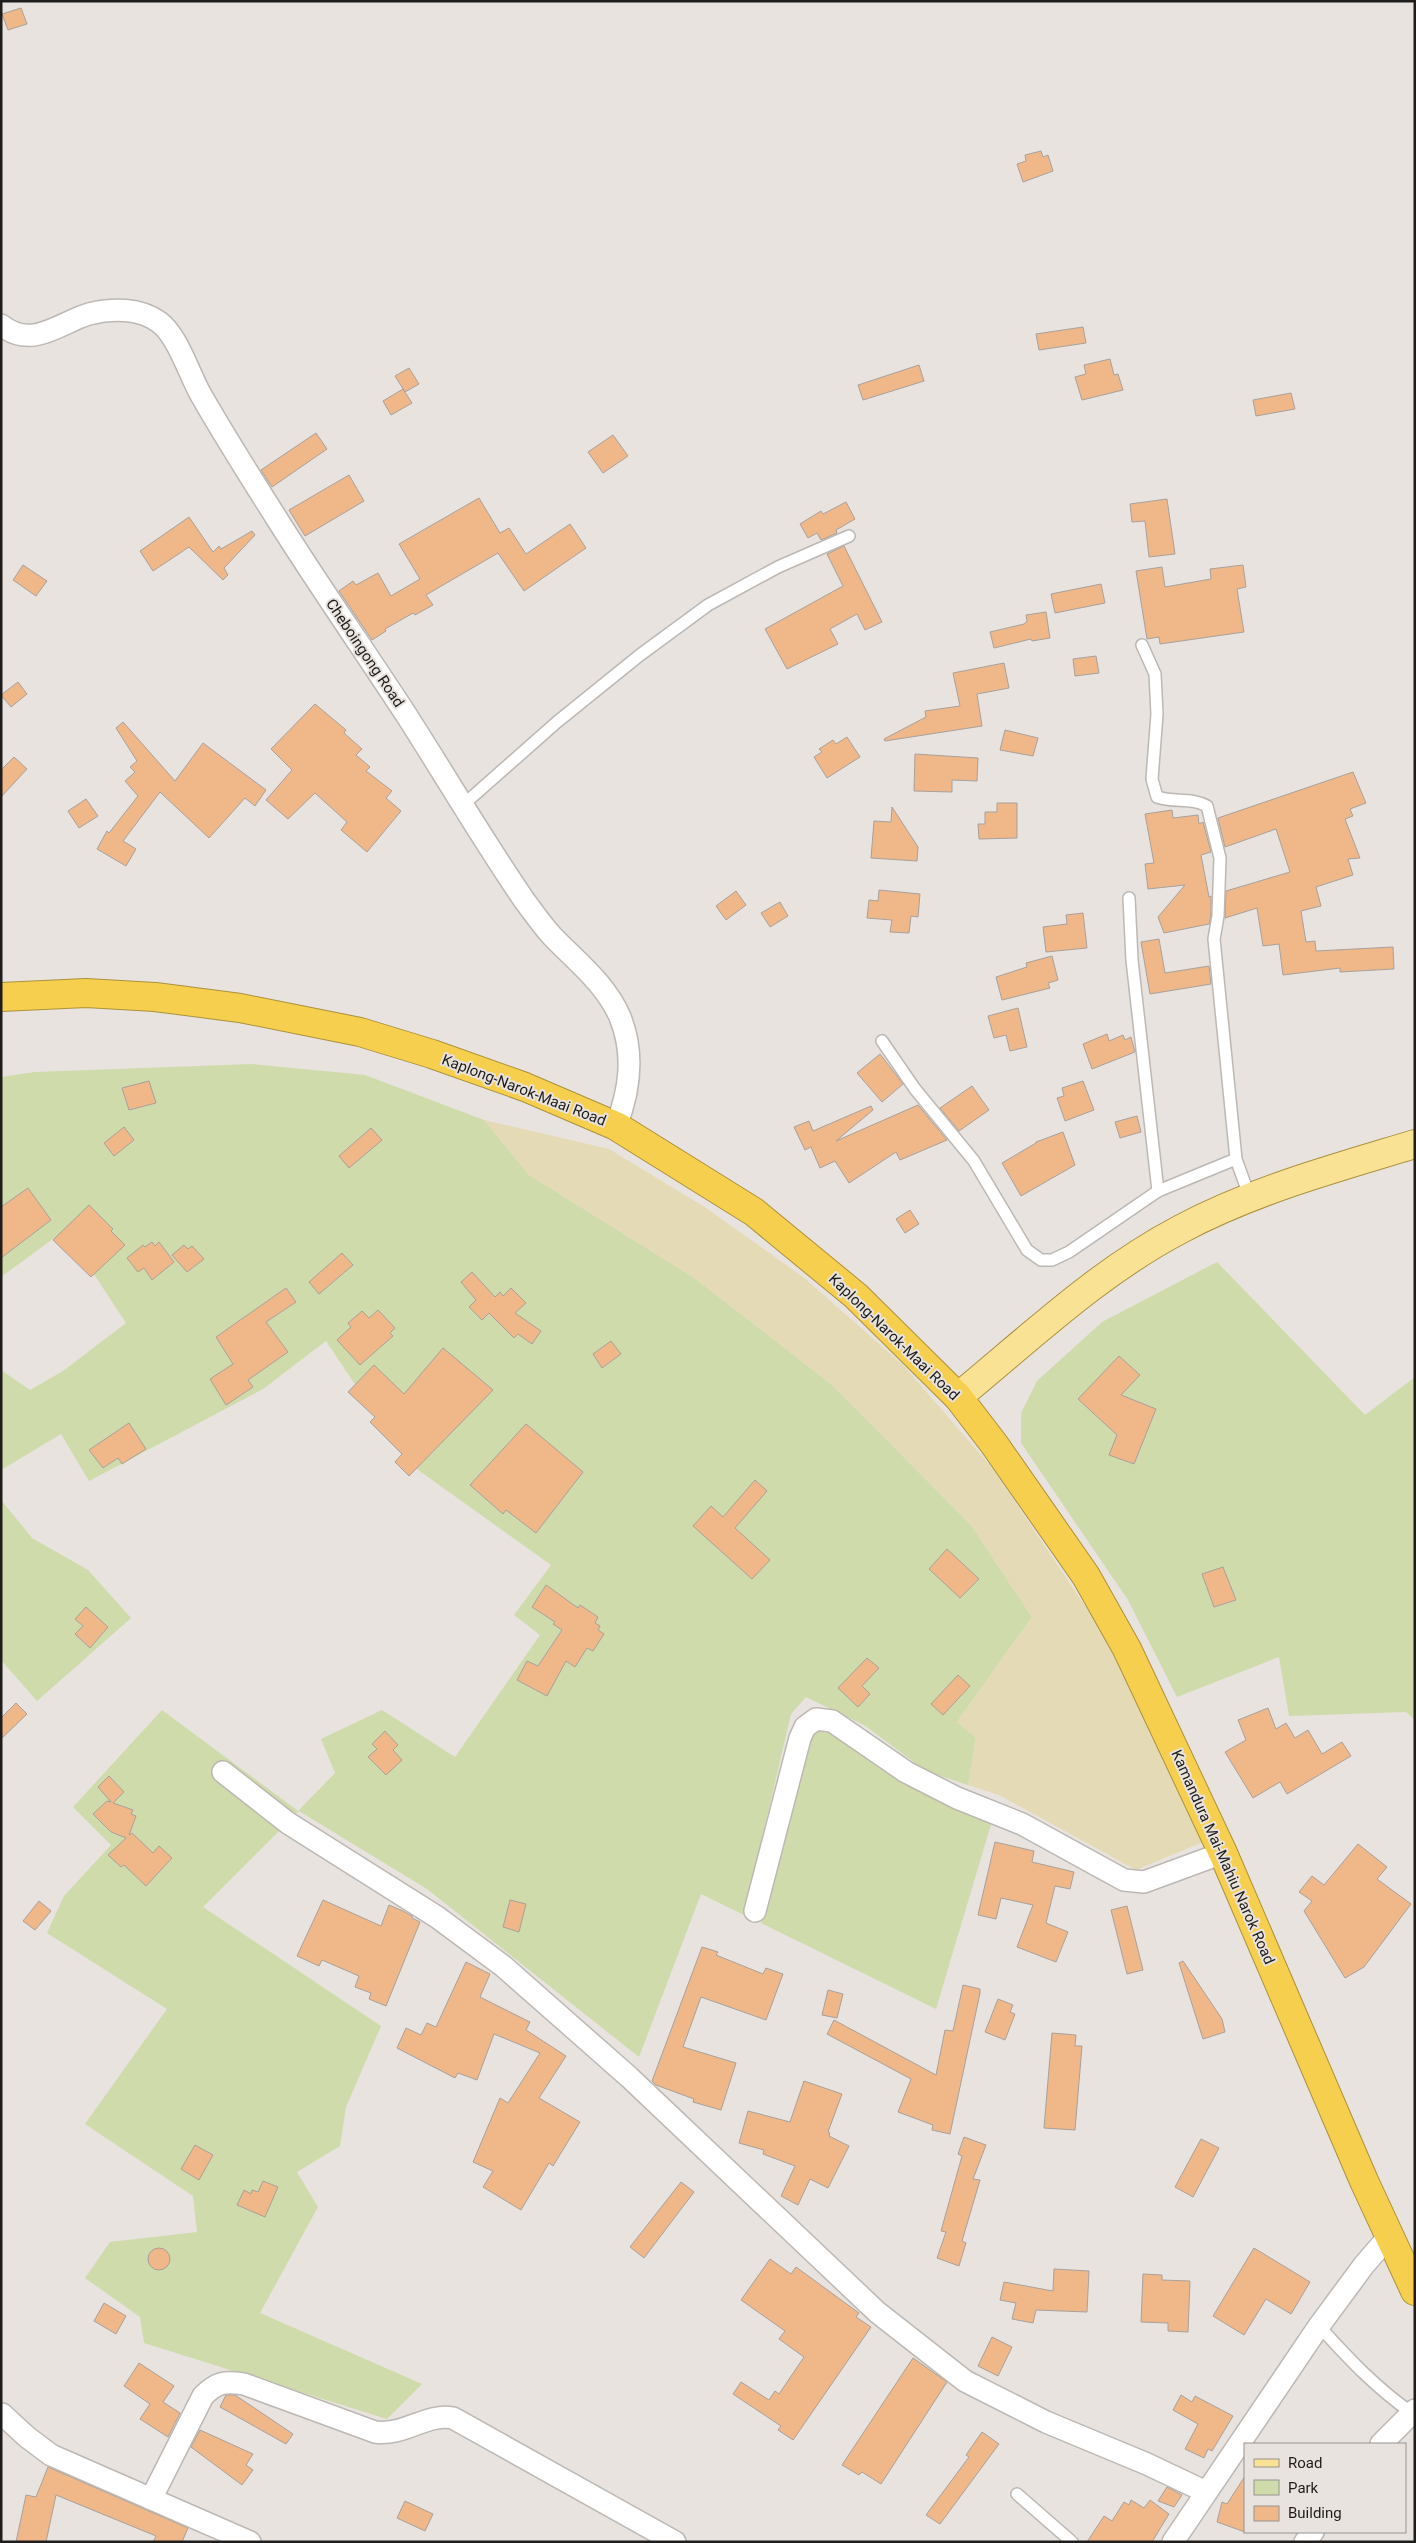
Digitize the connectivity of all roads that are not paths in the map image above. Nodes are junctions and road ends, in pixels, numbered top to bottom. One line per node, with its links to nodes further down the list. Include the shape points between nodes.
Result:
1 (1, 325): 4 (street, Cheboingong Road, via 18,335 44,334 89,314 122,310 136,311 162,324 171,334 200,394 284,530)
2 (849, 536): 4 (lane, via 778,567 708,605 564,716)
3 (1142, 645): 10 (lane, via 1155,674 1157,714 1152,779 1157,796 1170,802 1197,800 1207,806 1220,858 1214,939)
4 (463, 806): 8 (street, Cheboingong Road, via 527,904 610,996 621,1020 630,1074 626,1099)
5 (1129, 898): 11 (lane, via 1132,960)
6 (1, 997): 8 (highway, Kaplong-Narok-Maai Road, via 86,993 155,997 240,1008 350,1030 432,1054 525,1087)
7 (882, 1042): 11 (lane, via 915,1089 974,1161 1027,1250 1041,1260 1052,1260 1069,1252)
8 (616, 1126): 13 (highway, Kaplong-Narok-Maai Road, via 754,1212 856,1296)
9 (1415, 1144): 12 (main road)
10 (1236, 1159): 11 (lane); 12 (lane)
11 (1158, 1191)
12 (1250, 1198): 13 (main road, via 1180,1229 1121,1266 1057,1312)
13 (958, 1397): 14 (highway, Kaplong-Narok-Maai Road)
14 (994, 1444): 16 (highway, Kamandura Mai-Mahiu Narok Road, via 1081,1568 1122,1641)
15 (223, 1772): 24 (street, via 288,1822 437,1917 503,1966 629,2077 877,2312 964,2382)
16 (1223, 1853): 17 (street, via 1144,1882 1124,1880 1022,1824 957,1798 906,1772 839,1724 816,1719 805,1727 800,1738); 18 (highway, Kamandura Mai-Mahiu Narok Road)
17 (755, 1911)
18 (1390, 2235): 19 (highway, Kamandura Mai-Mahiu Narok Road); 20 (street)
19 (1415, 2291)
20 (1319, 2326): 21 (lane, via 1386,2395); 24 (street)
21 (1413, 2411): 23 (street)
22 (2, 2414): 26 (street, via 51,2454)
23 (1382, 2443)
24 (1206, 2492): 30 (street)
25 (1017, 2494): 29 (lane)
26 (151, 2498): 27 (street); 28 (street, via 203,2396 214,2385 226,2381 244,2384 375,2432 398,2432 435,2417 453,2418)
27 (250, 2542)
28 (675, 2542)
29 (1072, 2542)
30 (1174, 2542)

